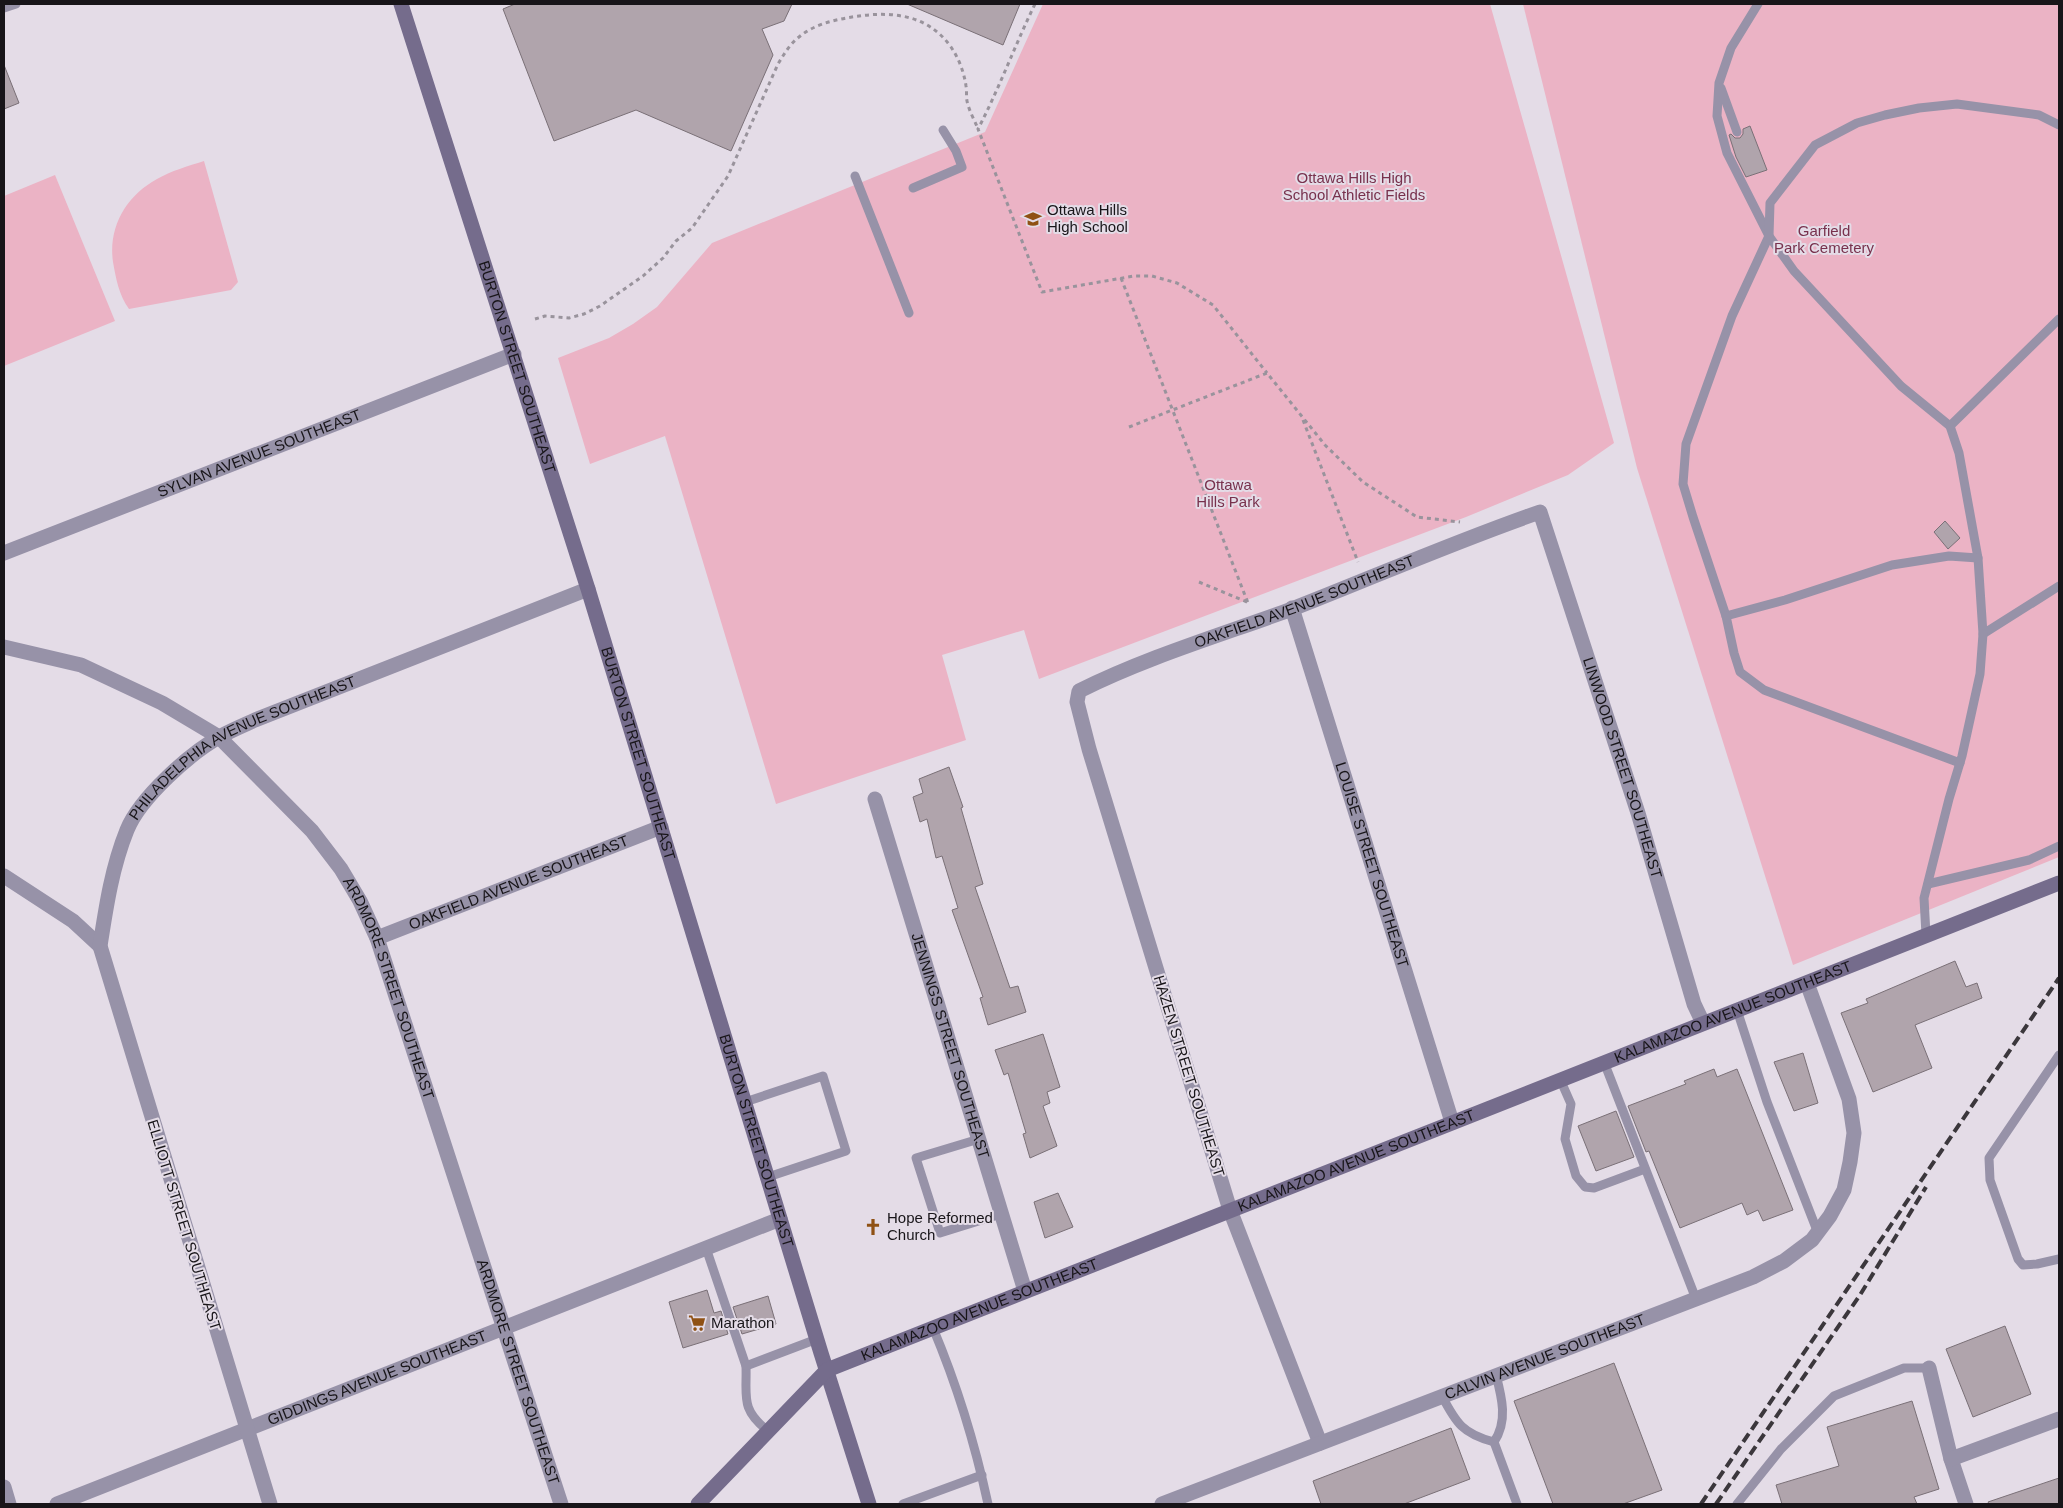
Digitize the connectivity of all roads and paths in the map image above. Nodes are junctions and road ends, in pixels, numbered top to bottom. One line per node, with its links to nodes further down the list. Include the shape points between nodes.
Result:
1 (16, 4): 5 (lane)
2 (401, 4): 18 (main road, BURTON STREET SOUTHEAST)
3 (1035, 4): 9 (path)
4 (1758, 4): 6 (lane, via 1731,48)
5 (4, 8)
6 (1719, 83): 10 (lane); 13 (lane, via 1717,116 1726,153)
7 (2059, 125): 13 (lane, via 2039,115 1957,104 1919,108 1857,123 1815,145 1787,180 1770,204)
8 (943, 130): 12 (lane, via 962,167)
9 (978, 130): 14 (path, via 1042,292); 16 (path, via 967,102 958,59 945,40 928,26 904,16 879,13 825,23 799,37 786,51 728,176 692,228 676,240 643,276 600,306 569,318 545,316)
10 (1737, 132)
11 (855, 176): 15 (lane)
12 (913, 188)
13 (1769, 236): 22 (lane, via 1794,271 1901,386); 33 (lane, via 1732,316 1686,444 1683,484)
14 (1121, 278): 19 (path, via 1152,276 1195,292 1213,305); 20 (path)
15 (909, 313)
16 (536, 319)
17 (2059, 319): 22 (lane)
18 (514, 354): 26 (street, SYLVAN AVENUE SOUTHEAST); 31 (main road, BURTON STREET SOUTHEAST)
19 (1267, 373): 20 (path); 21 (path)
20 (1172, 410): 23 (path); 29 (path, via 1248,603)
21 (1302, 417): 25 (path, via 1362,482 1417,517); 28 (path)
22 (1950, 426): 27 (lane, via 1959,453)
23 (1129, 427)
24 (1540, 512): 32 (street, OAKFIELD AVENUE SOUTHEAST); 50 (street, LINWOOD STREET SOUTHEAST, via 1638,813 1694,1004)
25 (1460, 522)
26 (4, 552)
27 (1978, 558): 33 (lane, via 1949,556 1892,565); 34 (lane)
28 (1358, 562)
29 (1199, 582)
30 (2059, 586): 34 (lane)
31 (588, 589): 37 (street, PHILADELPHIA AVENUE SOUTHEAST); 40 (main road, BURTON STREET SOUTHEAST)
32 (1292, 608): 36 (street, OAKFIELD AVENUE SOUTHEAST, via 1111,675 1079,692); 55 (street, LOUISE STREET SOUTHEAST)
33 (1726, 616): 38 (lane, via 1740,672 1764,690)
34 (1983, 634): 38 (lane, via 1980,674)
35 (4, 647): 37 (street, ARDMORE STREET SOUTHEAST, via 81,666 162,703)
36 (1077, 702): 59 (street, HAZEN STREET SOUTHEAST)
37 (219, 737): 46 (street, ARDMORE STREET SOUTHEAST, via 312,831 341,869); 47 (street, PHILADELPHIA AVENUE SOUTHEAST, via 152,792 127,829 106,900)
38 (1960, 763): 44 (lane)
39 (875, 799): 56 (street, JENNINGS STREET SOUTHEAST)
40 (661, 828): 46 (street, OAKFIELD AVENUE SOUTHEAST); 54 (main road, BURTON STREET SOUTHEAST)
41 (2059, 846): 44 (lane, via 2029,860)
42 (4, 876): 47 (street, via 73,921)
43 (2059, 883): 45 (main road, KALAMAZOO AVENUE SOUTHEAST)
44 (1928, 884): 45 (lane, via 1924,898)
45 (1926, 935): 48 (main road, KALAMAZOO AVENUE SOUTHEAST)
46 (377, 938): 67 (street, ARDMORE STREET SOUTHEAST)
47 (100, 946): 76 (street, ELLIOTT STREET SOUTHEAST)
48 (1806, 983): 49 (main road, KALAMAZOO AVENUE SOUTHEAST); 62 (street, CALVIN AVENUE SOUTHEAST, via 1849,1099 1854,1132 1844,1190)
49 (1737, 1010): 50 (main road, KALAMAZOO AVENUE SOUTHEAST); 62 (lane, via 1767,1102)
50 (1703, 1024): 52 (main road, KALAMAZOO AVENUE SOUTHEAST)
51 (2059, 1055): 64 (lane, via 1989,1158 1990,1180 2018,1259 2023,1265)
52 (1604, 1062): 53 (main road, KALAMAZOO AVENUE SOUTHEAST); 57 (lane)
53 (1560, 1080): 55 (main road, KALAMAZOO AVENUE SOUTHEAST); 57 (lane, via 1571,1104 1565,1139 1576,1176 1585,1187 1594,1188)
54 (745, 1102): 58 (main road, BURTON STREET SOUTHEAST); 58 (lane, via 823,1076 846,1151)
55 (1452, 1122): 59 (main road, KALAMAZOO AVENUE SOUTHEAST)
56 (979, 1139): 60 (street, JENNINGS STREET SOUTHEAST); 60 (lane, via 916,1158 940,1234)
57 (1645, 1169): 66 (lane)
58 (768, 1177): 61 (main road, BURTON STREET SOUTHEAST)
59 (1230, 1210): 65 (main road, KALAMAZOO AVENUE SOUTHEAST); 79 (street, HAZEN STREET SOUTHEAST)
60 (1001, 1214): 65 (street, JENNINGS STREET SOUTHEAST)
61 (780, 1219): 63 (street, GIDDINGS AVENUE SOUTHEAST); 69 (main road, BURTON STREET SOUTHEAST)
62 (1818, 1233): 66 (street, CALVIN AVENUE SOUTHEAST, via 1784,1261)
63 (706, 1248): 67 (street, GIDDINGS AVENUE SOUTHEAST); 70 (lane)
64 (2059, 1259)
65 (1025, 1291): 68 (main road, KALAMAZOO AVENUE SOUTHEAST)
66 (1696, 1299): 73 (street, CALVIN AVENUE SOUTHEAST)
67 (504, 1327): 76 (street, GIDDINGS AVENUE SOUTHEAST); 86 (street, ARDMORE STREET SOUTHEAST)
68 (933, 1328): 72 (main road, KALAMAZOO AVENUE SOUTHEAST); 81 (lane, via 956,1389)
69 (817, 1339): 70 (lane); 72 (main road, BURTON STREET SOUTHEAST)
70 (746, 1366): 77 (lane, via 746,1400 754,1420)
71 (1929, 1368): 80 (street); 93 (lane, via 1904,1368 1834,1396 1781,1449)
72 (827, 1370): 77 (main road, KALAMAZOO AVENUE SOUTHEAST); 88 (main road, BURTON STREET SOUTHEAST)
73 (1496, 1376): 74 (street, CALVIN AVENUE SOUTHEAST); 78 (lane, via 1503,1416)
74 (1442, 1396): 78 (lane, via 1455,1420 1466,1431); 79 (street, CALVIN AVENUE SOUTHEAST)
75 (2059, 1419): 80 (street)
76 (246, 1430): 84 (street, GIDDINGS AVENUE SOUTHEAST); 85 (street, ELLIOTT STREET SOUTHEAST)
77 (768, 1432): 87 (main road, KALAMAZOO AVENUE SOUTHEAST)
78 (1494, 1442): 92 (lane)
79 (1320, 1443): 91 (street, CALVIN AVENUE SOUTHEAST)
80 (1951, 1459): 94 (street)
81 (982, 1475): 89 (lane); 90 (lane)
82 (4, 1487): 83 (street)
83 (9, 1504)
84 (57, 1504)
85 (270, 1504)
86 (561, 1504)
87 (698, 1504)
88 (869, 1504)
89 (903, 1504)
90 (988, 1504)
91 (1162, 1504)
92 (1516, 1504)
93 (1737, 1504)
94 (1966, 1504)

